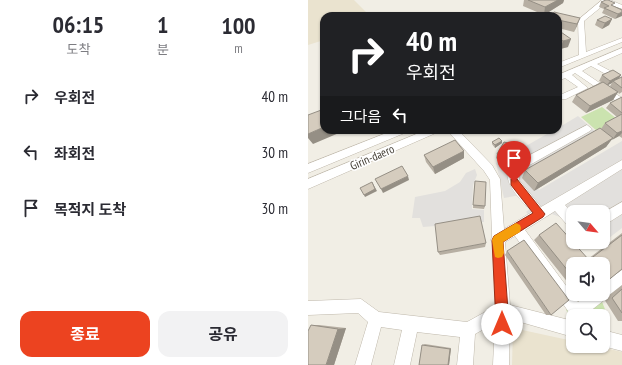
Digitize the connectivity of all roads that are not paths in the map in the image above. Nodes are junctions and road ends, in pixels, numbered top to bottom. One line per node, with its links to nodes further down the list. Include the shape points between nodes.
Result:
1 (605, 0): 4 (street); 7 (street, via 581,20)
2 (619, 0): 3 (street)
3 (622, 1)
4 (622, 7)
5 (622, 40): 7 (street)
6 (622, 50): 8 (street)
7 (582, 56): 10 (street)
8 (609, 56): 9 (street); 11 (street)
9 (622, 59)
10 (562, 64)
11 (592, 64): 12 (street); 15 (street)
12 (577, 71): 13 (street); 17 (street)
13 (567, 75): 14 (street); 16 (street, via 584,88)
14 (562, 77)
15 (622, 80)
16 (563, 97)
17 (622, 102)
18 (587, 129): 27 (street, via 513,169 514,182)
19 (394, 134): 23 (street, Girin-daero)
20 (426, 134): 24 (street, Girin-daero)
21 (456, 134): 31 (street, via 495,179)
22 (622, 164): 25 (street)
23 (308, 169)
24 (308, 184)
25 (557, 204): 27 (street); 28 (street)
26 (622, 207): 29 (street)
27 (540, 214): 30 (street)
28 (566, 215)
29 (610, 215)
30 (516, 228): 31 (street); 34 (street)
31 (497, 240): 38 (street)
32 (622, 277): 33 (street)
33 (610, 286)
34 (566, 297)
35 (569, 301): 36 (street, via 577,312)
36 (591, 301)
37 (308, 308): 39 (street, via 361,306)
38 (503, 310): 41 (street); 42 (street); 48 (street)
39 (376, 319): 40 (street); 45 (street)
40 (411, 324): 42 (street); 46 (street)
41 (566, 327)
42 (468, 330): 47 (street)
43 (610, 340): 44 (street)
44 (622, 343)
45 (363, 365)
46 (402, 365)
47 (465, 365)
48 (501, 365)

